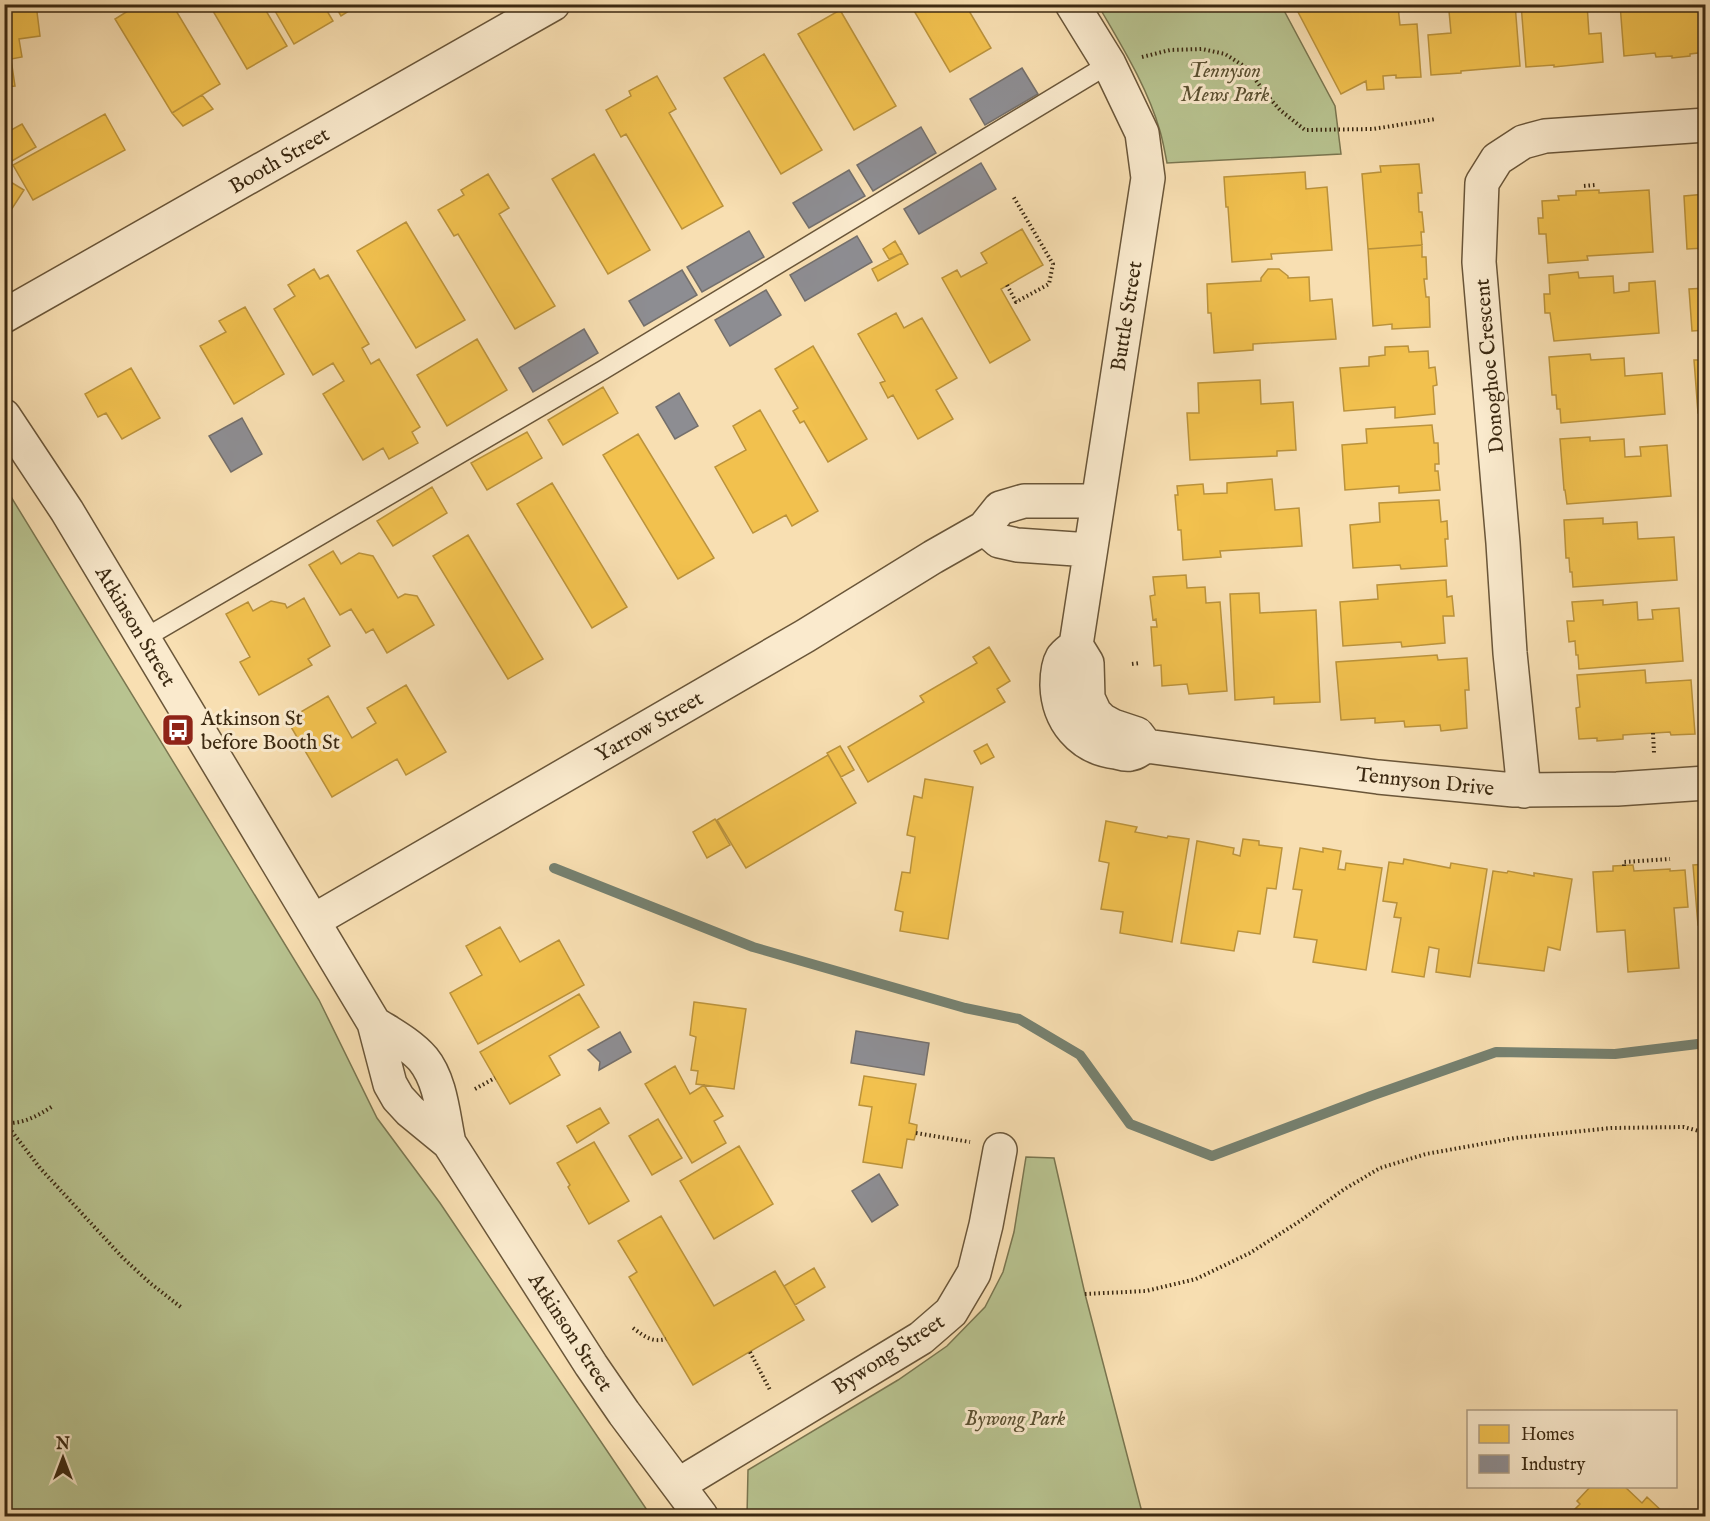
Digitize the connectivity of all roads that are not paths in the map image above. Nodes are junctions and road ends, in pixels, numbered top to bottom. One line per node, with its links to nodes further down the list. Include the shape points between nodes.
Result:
1 (553, 4): 5 (street, Booth Street)
2 (1072, 4): 3 (street, Buttle Street)
3 (1109, 64): 7 (street, Buttle Street, via 1142,133 1148,178); 10 (lane, via 603,370)
4 (1706, 125): 13 (street, Donoghoe Crescent, via 1535,138 1497,159 1482,183 1479,262)
5 (4, 316)
6 (4, 416): 10 (street, Atkinson Street, via 67,511)
7 (1097, 501): 8 (street, Yarrow Street, via 1024,501 1000,508); 9 (street, Buttle Street)
8 (984, 528): 9 (street, via 999,542); 14 (street, Yarrow Street)
9 (1090, 550): 11 (street, Buttle Street)
10 (143, 639): 14 (street, Atkinson Street)
11 (1076, 645): 13 (street, Tennyson Drive, via 1087,663 1088,699 1095,713 1107,723 1137,734 1146,746 1464,787)
12 (1706, 783): 13 (street, Tennyson Drive)
13 (1524, 791)
14 (313, 921): 16 (street, Atkinson Street, via 374,1023 394,1092 449,1143 591,1365)
15 (1000, 1150): 16 (street, Bywong Street, via 974,1273 951,1312 921,1338)
16 (678, 1485): 17 (street, Atkinson Street)
17 (701, 1516)

